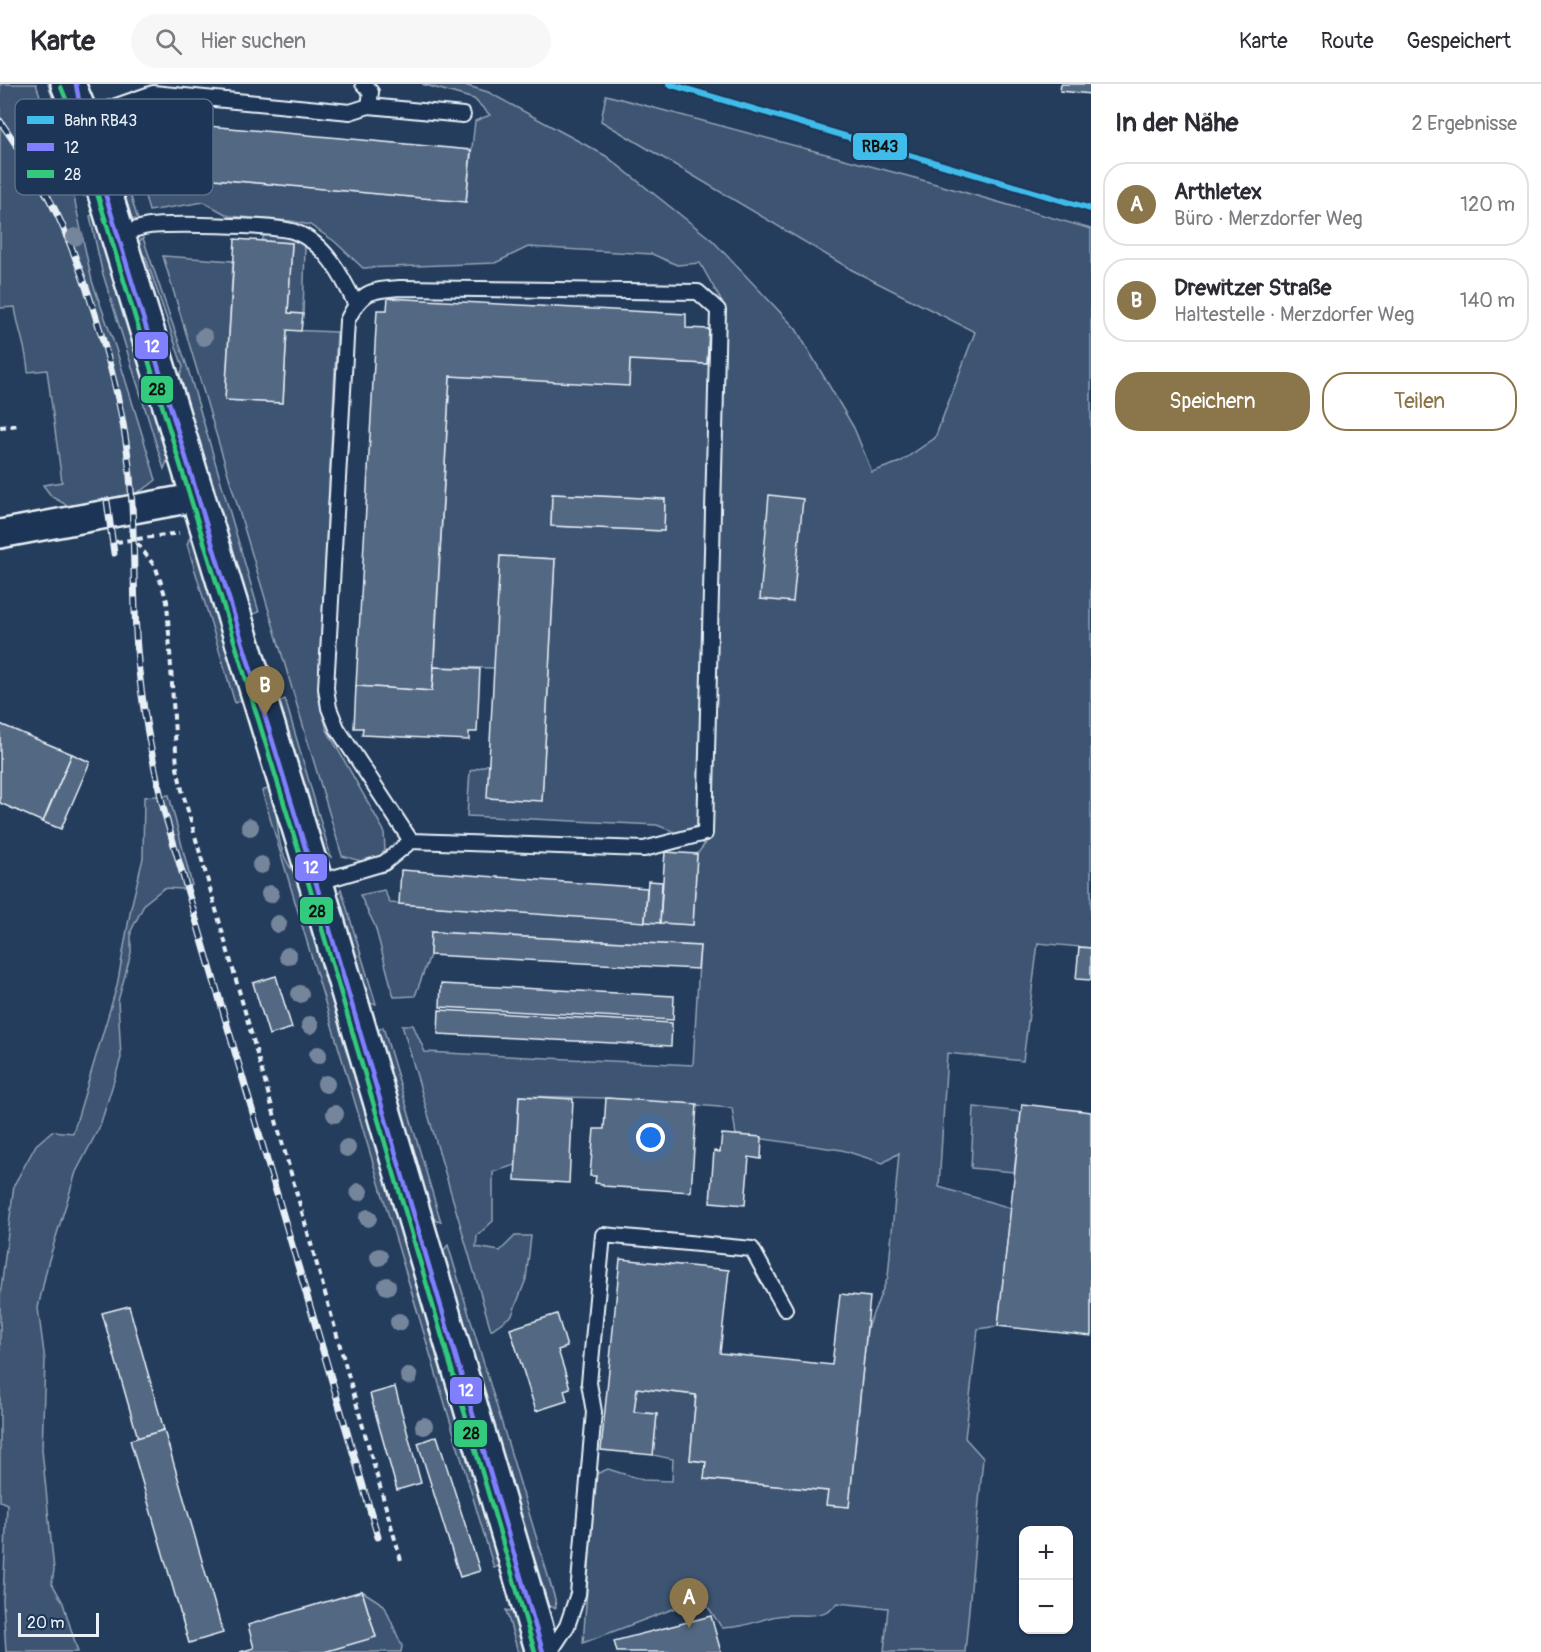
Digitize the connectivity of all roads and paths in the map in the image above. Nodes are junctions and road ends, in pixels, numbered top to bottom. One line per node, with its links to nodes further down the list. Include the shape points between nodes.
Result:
1 (68, 84): 5 (street)
2 (76, 84): 6 (street)
3 (363, 84): 8 (lane, via 371,92)
4 (153, 88): 7 (lane); 8 (lane, via 350,112)
5 (74, 99)
6 (79, 99)
7 (127, 99)
8 (369, 106): 9 (lane)
9 (463, 115)
10 (105, 195): 11 (street)
11 (118, 236): 12 (lane, via 145,227 170,226 264,227 295,232 316,245 340,271); 15 (street)
12 (355, 303): 20 (lane, via 347,321 326,688 337,728); 20 (lane, via 371,290 400,288 698,292 718,310 705,833 644,849)
13 (20, 424): 14 (path)
14 (0, 427)
15 (198, 497): 16 (street); 21 (street)
16 (115, 512): 18 (street); 19 (path)
17 (180, 533): 19 (path)
18 (0, 534)
19 (135, 541): 23 (path, via 156,568 167,600 177,768 182,790)
20 (411, 842): 21 (lane, via 384,863)
21 (316, 883): 24 (street)
22 (785, 1309): 25 (lane, via 752,1249 603,1235 589,1383 594,1426 578,1593 570,1620)
23 (402, 1564)
24 (543, 1652)
25 (550, 1652)

